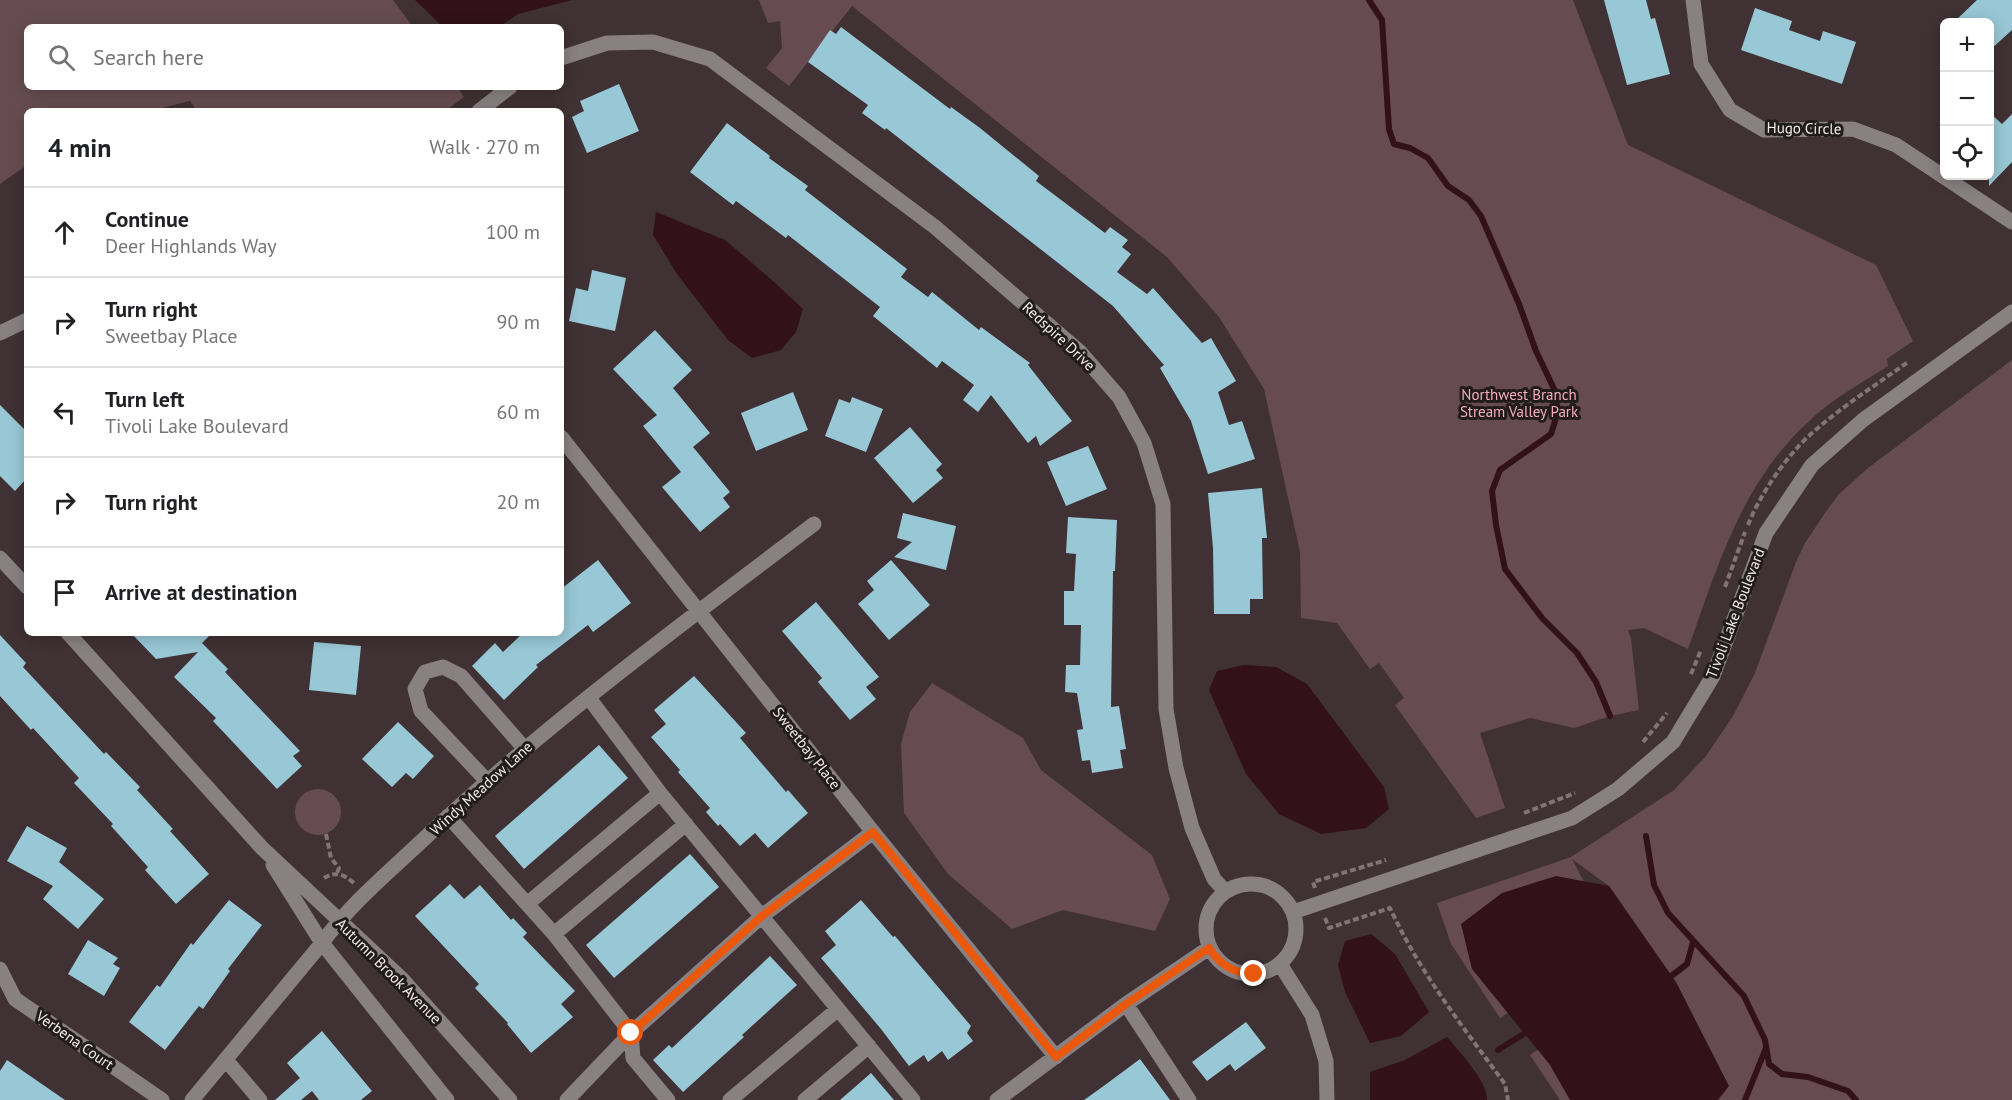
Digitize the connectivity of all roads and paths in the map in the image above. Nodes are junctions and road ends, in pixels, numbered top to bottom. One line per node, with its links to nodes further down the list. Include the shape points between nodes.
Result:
1 (1693, 0): 5 (street, Hugo Circle, via 1701,64 1730,110 1764,129 1853,129 1896,145)
2 (564, 57): 37 (street, Redspire Drive, via 607,43 653,42 710,59 935,227 1080,352 1119,397 1144,443 1163,504 1166,709 1176,768 1192,828 1214,879)
3 (506, 90): 4 (street)
4 (483, 108)
5 (2012, 222)
6 (2012, 312): 39 (street, Tivoli Lake Boulevard, via 1863,420 1812,465 1766,533 1713,676 1673,742 1618,789 1572,818)
7 (24, 321): 8 (street)
8 (0, 333)
9 (1916, 357): 14 (path, via 1810,435 1776,475 1752,514)
10 (564, 441): 15 (street, Sweetbay Place)
11 (814, 524): 15 (street, Windy Meadow Lane)
12 (0, 558): 13 (street)
13 (24, 585)
14 (1724, 588)
15 (699, 611): 19 (street, Windy Meadow Lane); 29 (street, Sweetbay Place)
16 (71, 636): 31 (street, Autumn Brook Avenue)
17 (1702, 649): 18 (path)
18 (1687, 681)
19 (589, 698): 22 (street, Windy Meadow Lane); 25 (street)
20 (1669, 712): 21 (path)
21 (1640, 745)
22 (524, 748): 23 (street, Windy Meadow Lane); 23 (street, via 461,676 443,667 425,672 414,689 421,711)
23 (487, 781): 27 (street, Windy Meadow Lane)
24 (1577, 792): 26 (path)
25 (660, 793): 28 (street); 38 (street)
26 (1519, 815)
27 (448, 816): 38 (street); 41 (street, Windy Meadow Lane)
28 (686, 824): 40 (street); 43 (street)
29 (873, 832): 40 (street); 52 (street, Sweetbay Place)
30 (326, 834): 33 (path, via 331,858 339,868)
31 (262, 848): 41 (street, Autumn Brook Avenue); 44 (street, Autumn Brook Avenue)
32 (1391, 858): 35 (path)
33 (337, 873): 34 (path); 36 (path)
34 (324, 878)
35 (1313, 882)
36 (354, 883)
37 (1225, 891): 39 (street, via 1237,885 1264,885 1287,900); 45 (street, via 1208,911 1205,923)
38 (527, 904): 43 (street)
39 (1293, 912): 46 (street, via 1295,940)
40 (762, 916): 49 (street); 50 (street)
41 (339, 920): 44 (street, Windy Meadow Lane); 58 (street, Autumn Brook Avenue, via 402,979)
42 (1329, 928): 67 (path, via 1390,908 1407,945 1439,994 1505,1084)
43 (554, 934): 50 (street)
44 (322, 943): 53 (street, Windy Meadow Lane); 57 (street, Autumn Brook Avenue)
45 (1209, 948): 46 (street, via 1217,960 1241,973 1268,971); 48 (street)
46 (1280, 964): 66 (street, via 1312,1015 1326,1061)
47 (0, 969): 54 (street, Verbena Court, via 15,999)
48 (1126, 1004): 52 (street); 65 (street)
49 (838, 1009): 51 (street); 61 (street)
50 (631, 1033): 59 (street); 60 (street, via 633,1058)
51 (869, 1046): 62 (street); 63 (street)
52 (1056, 1057): 64 (street)
53 (226, 1059): 55 (street, Windy Meadow Lane); 56 (street)
54 (162, 1100)
55 (192, 1100)
56 (260, 1100)
57 (447, 1100)
58 (510, 1100)
59 (567, 1100)
60 (668, 1100)
61 (730, 1100)
62 (805, 1100)
63 (913, 1100)
64 (997, 1100)
65 (1189, 1100)
66 (1327, 1100)
67 (1508, 1100)

